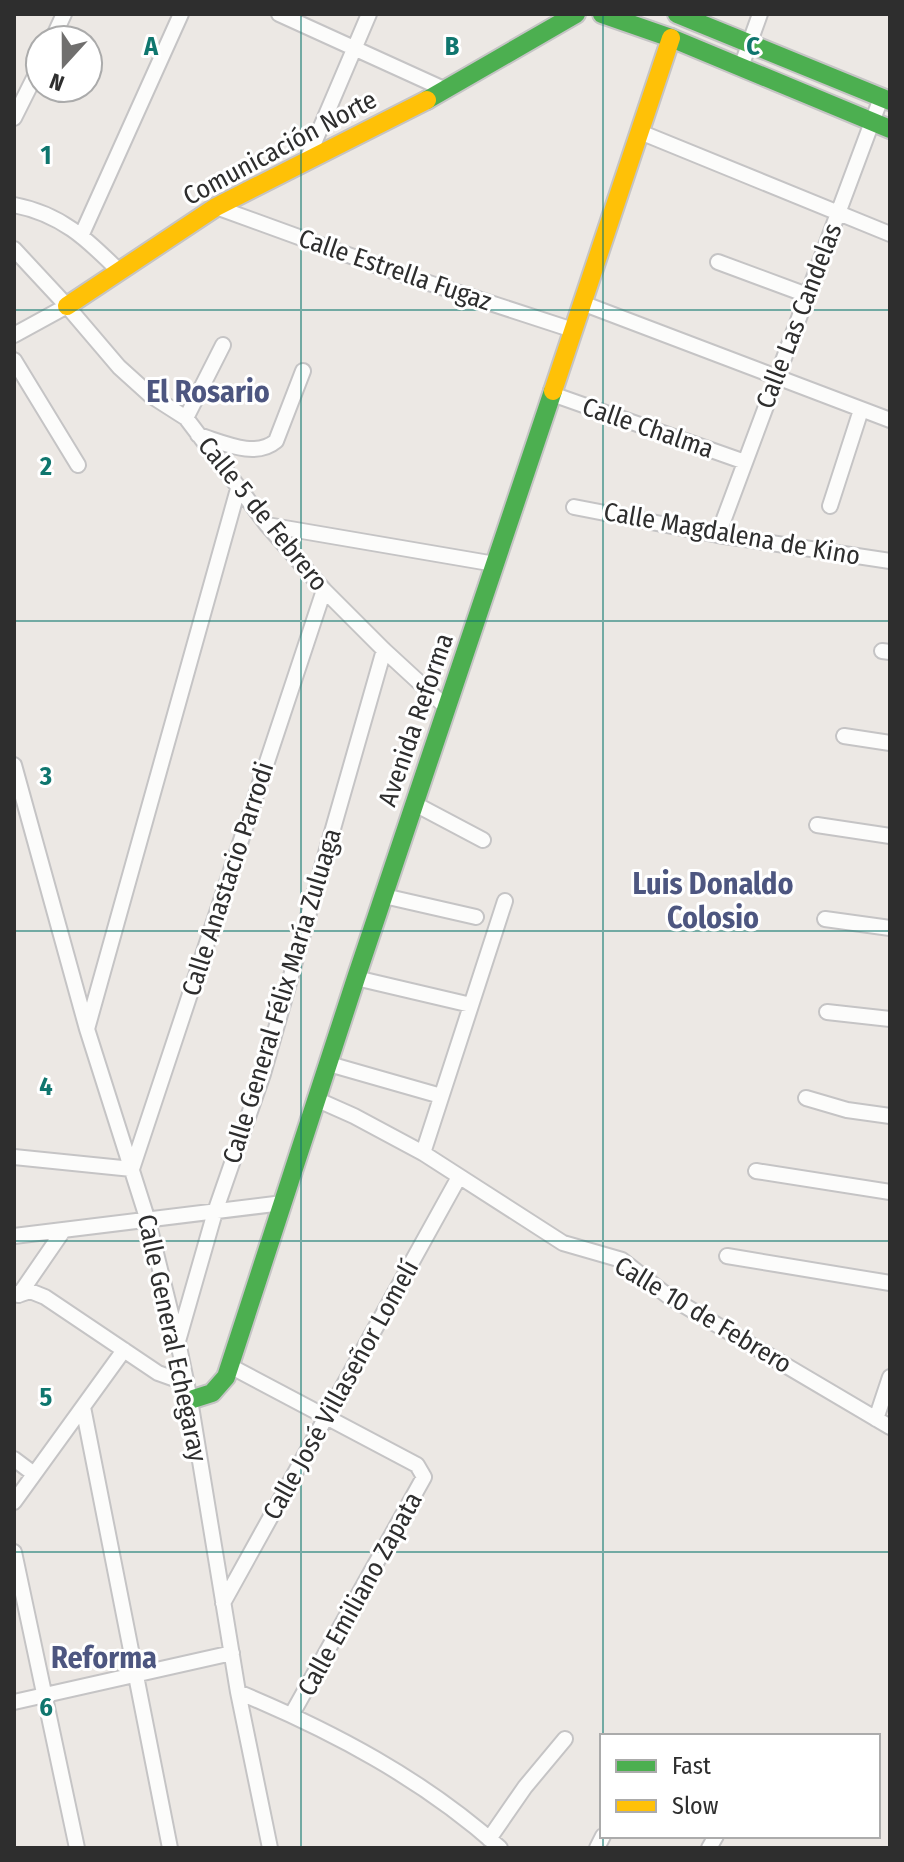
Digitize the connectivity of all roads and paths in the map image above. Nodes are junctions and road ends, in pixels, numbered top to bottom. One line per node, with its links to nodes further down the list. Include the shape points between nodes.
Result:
1 (181, 14): 23 (street)
2 (279, 14): 10 (street)
3 (369, 14): 10 (street)
4 (576, 14): 12 (street, Comunicación Norte)
5 (602, 14): 8 (street)
6 (677, 14): 9 (street)
7 (760, 14): 9 (street)
8 (671, 38): 11 (street); 18 (street, Avenida Reforma)
9 (750, 42): 11 (street); 14 (street)
10 (355, 49): 12 (street); 19 (street)
11 (741, 67): 16 (street)
12 (446, 90): 19 (street, Comunicación Norte)
13 (24, 98): 15 (street)
14 (886, 100): 16 (street, Calle Las Candelas)
15 (14, 118)
16 (872, 122): 17 (street); 22 (street, Calle Las Candelas)
17 (890, 129)
18 (640, 132): 22 (street); 29 (street, Avenida Reforma)
19 (305, 162): 21 (street, Comunicación Norte)
20 (14, 205): 23 (street)
21 (216, 207): 27 (street, Comunicación Norte); 31 (street, Calle Estrella Fugaz)
22 (838, 213): 24 (street); 28 (street, Calle Las Candelas)
23 (82, 234): 27 (street)
24 (890, 234)
25 (14, 249): 30 (street, Calle 5 de Febrero)
26 (718, 262): 28 (street)
27 (119, 271): 30 (street, Comunicación Norte)
28 (807, 295): 36 (street, Calle Las Candelas)
29 (582, 303): 31 (street, Avenida Reforma); 36 (street)
30 (67, 306): 32 (street, Comunicación Norte); 39 (street, Calle 5 de Febrero, via 119,367)
31 (573, 330): 37 (street, Avenida Reforma)
32 (14, 335)
33 (223, 345): 39 (street)
34 (14, 360): 43 (street)
35 (303, 371): 41 (street, via 276,441 268,448 257,451)
36 (776, 378): 38 (street); 42 (street, Calle Las Candelas)
37 (552, 394): 42 (street, Calle Chalma); 50 (street, Avenida Reforma)
38 (861, 410): 40 (street); 45 (street)
39 (186, 418): 41 (street, Calle 5 de Febrero)
40 (890, 420)
41 (198, 435): 44 (street, Calle 5 de Febrero)
42 (745, 462): 48 (street, Calle Las Candelas)
43 (78, 465)
44 (238, 489): 47 (street, Calle 5 de Febrero); 71 (street)
45 (830, 506)
46 (574, 507): 48 (street, Calle Magdalena de Kino)
47 (267, 525): 50 (street); 51 (street, Calle 5 de Febrero)
48 (718, 535): 49 (street, Calle Magdalena de Kino)
49 (890, 561)
50 (495, 564): 53 (street, Avenida Reforma)
51 (324, 590): 52 (street, Calle 5 de Febrero); 79 (street, Calle Anastacio Parrodi)
52 (384, 650): 53 (street, Calle 5 de Febrero); 84 (street, Calle General Félix María Zuluaga, via 263,1074)
53 (447, 708): 57 (street, Avenida Reforma)
54 (844, 736): 55 (street)
55 (890, 743)
56 (14, 765): 58 (street, Calle General Echegaray)
57 (415, 804): 61 (street); 62 (street, Avenida Reforma)
58 (20, 812): 71 (street, Calle General Echegaray)
59 (817, 825): 60 (street)
60 (890, 836)
61 (483, 840)
62 (384, 896): 64 (street); 67 (street, Avenida Reforma)
63 (505, 901): 68 (street)
64 (476, 917)
65 (825, 919): 66 (street)
66 (890, 928)
67 (356, 978): 68 (street); 72 (street, Avenida Reforma)
68 (471, 1005): 73 (street)
69 (827, 1012): 70 (street)
70 (890, 1019)
71 (87, 1029): 79 (street, Calle General Echegaray)
72 (329, 1064): 73 (street); 75 (street, Avenida Reforma)
73 (441, 1096): 77 (street)
74 (806, 1098): 76 (street)
75 (318, 1100): 77 (street, Calle 10 de Febrero); 83 (street, Avenida Reforma)
76 (890, 1116)
77 (423, 1153): 81 (street, Calle 10 de Febrero)
78 (14, 1157): 79 (street)
79 (132, 1169): 85 (street, Calle General Echegaray)
80 (756, 1171): 82 (street)
81 (459, 1177): 98 (street, Calle José Villaseñor Lomelí); 99 (street, Calle 10 de Febrero, via 563,1243 622,1260 668,1296)
82 (890, 1192)
83 (283, 1203): 84 (street); 93 (street, Avenida Reforma)
84 (215, 1212): 85 (street); 91 (street, Calle General Félix María Zuluaga)
85 (148, 1221): 86 (street); 91 (street, Calle General Echegaray)
86 (63, 1231): 87 (street); 90 (street)
87 (14, 1236)
88 (727, 1256): 89 (street)
89 (890, 1283)
90 (15, 1297): 92 (street, via 30,1291 45,1297)
91 (178, 1342): 95 (street, Calle General Echegaray)
92 (124, 1350): 95 (street, via 158,1373); 97 (street)
93 (230, 1366): 96 (street, Avenida Reforma, via 216,1390); 98 (street)
94 (890, 1377): 99 (street)
95 (186, 1380): 96 (street, Calle General Echegaray)
96 (190, 1400): 105 (street, Calle General Echegaray)
97 (83, 1407): 102 (street); 107 (street)
98 (327, 1417): 105 (street, Calle José Villaseñor Lomelí); 111 (street, Calle Emiliano Zapata, via 417,1465 423,1481)
99 (876, 1419): 100 (street, Calle 10 de Febrero)
100 (890, 1427)
101 (14, 1459): 102 (street)
102 (34, 1474): 103 (street)
103 (14, 1502)
104 (14, 1552): 109 (street)
105 (223, 1604): 106 (street, Calle General Echegaray)
106 (232, 1653): 107 (street); 108 (street, Calle General Echegaray)
107 (136, 1674): 109 (street); 115 (street)
108 (238, 1692): 111 (street); 116 (street, Calle General Echegaray)
109 (45, 1695): 110 (street); 114 (street)
110 (14, 1702)
111 (292, 1714): 113 (street, via 395,1770)
112 (565, 1739): 113 (street, via 525,1787)
113 (494, 1843)
114 (77, 1848)
115 (170, 1848)
116 (270, 1848)

